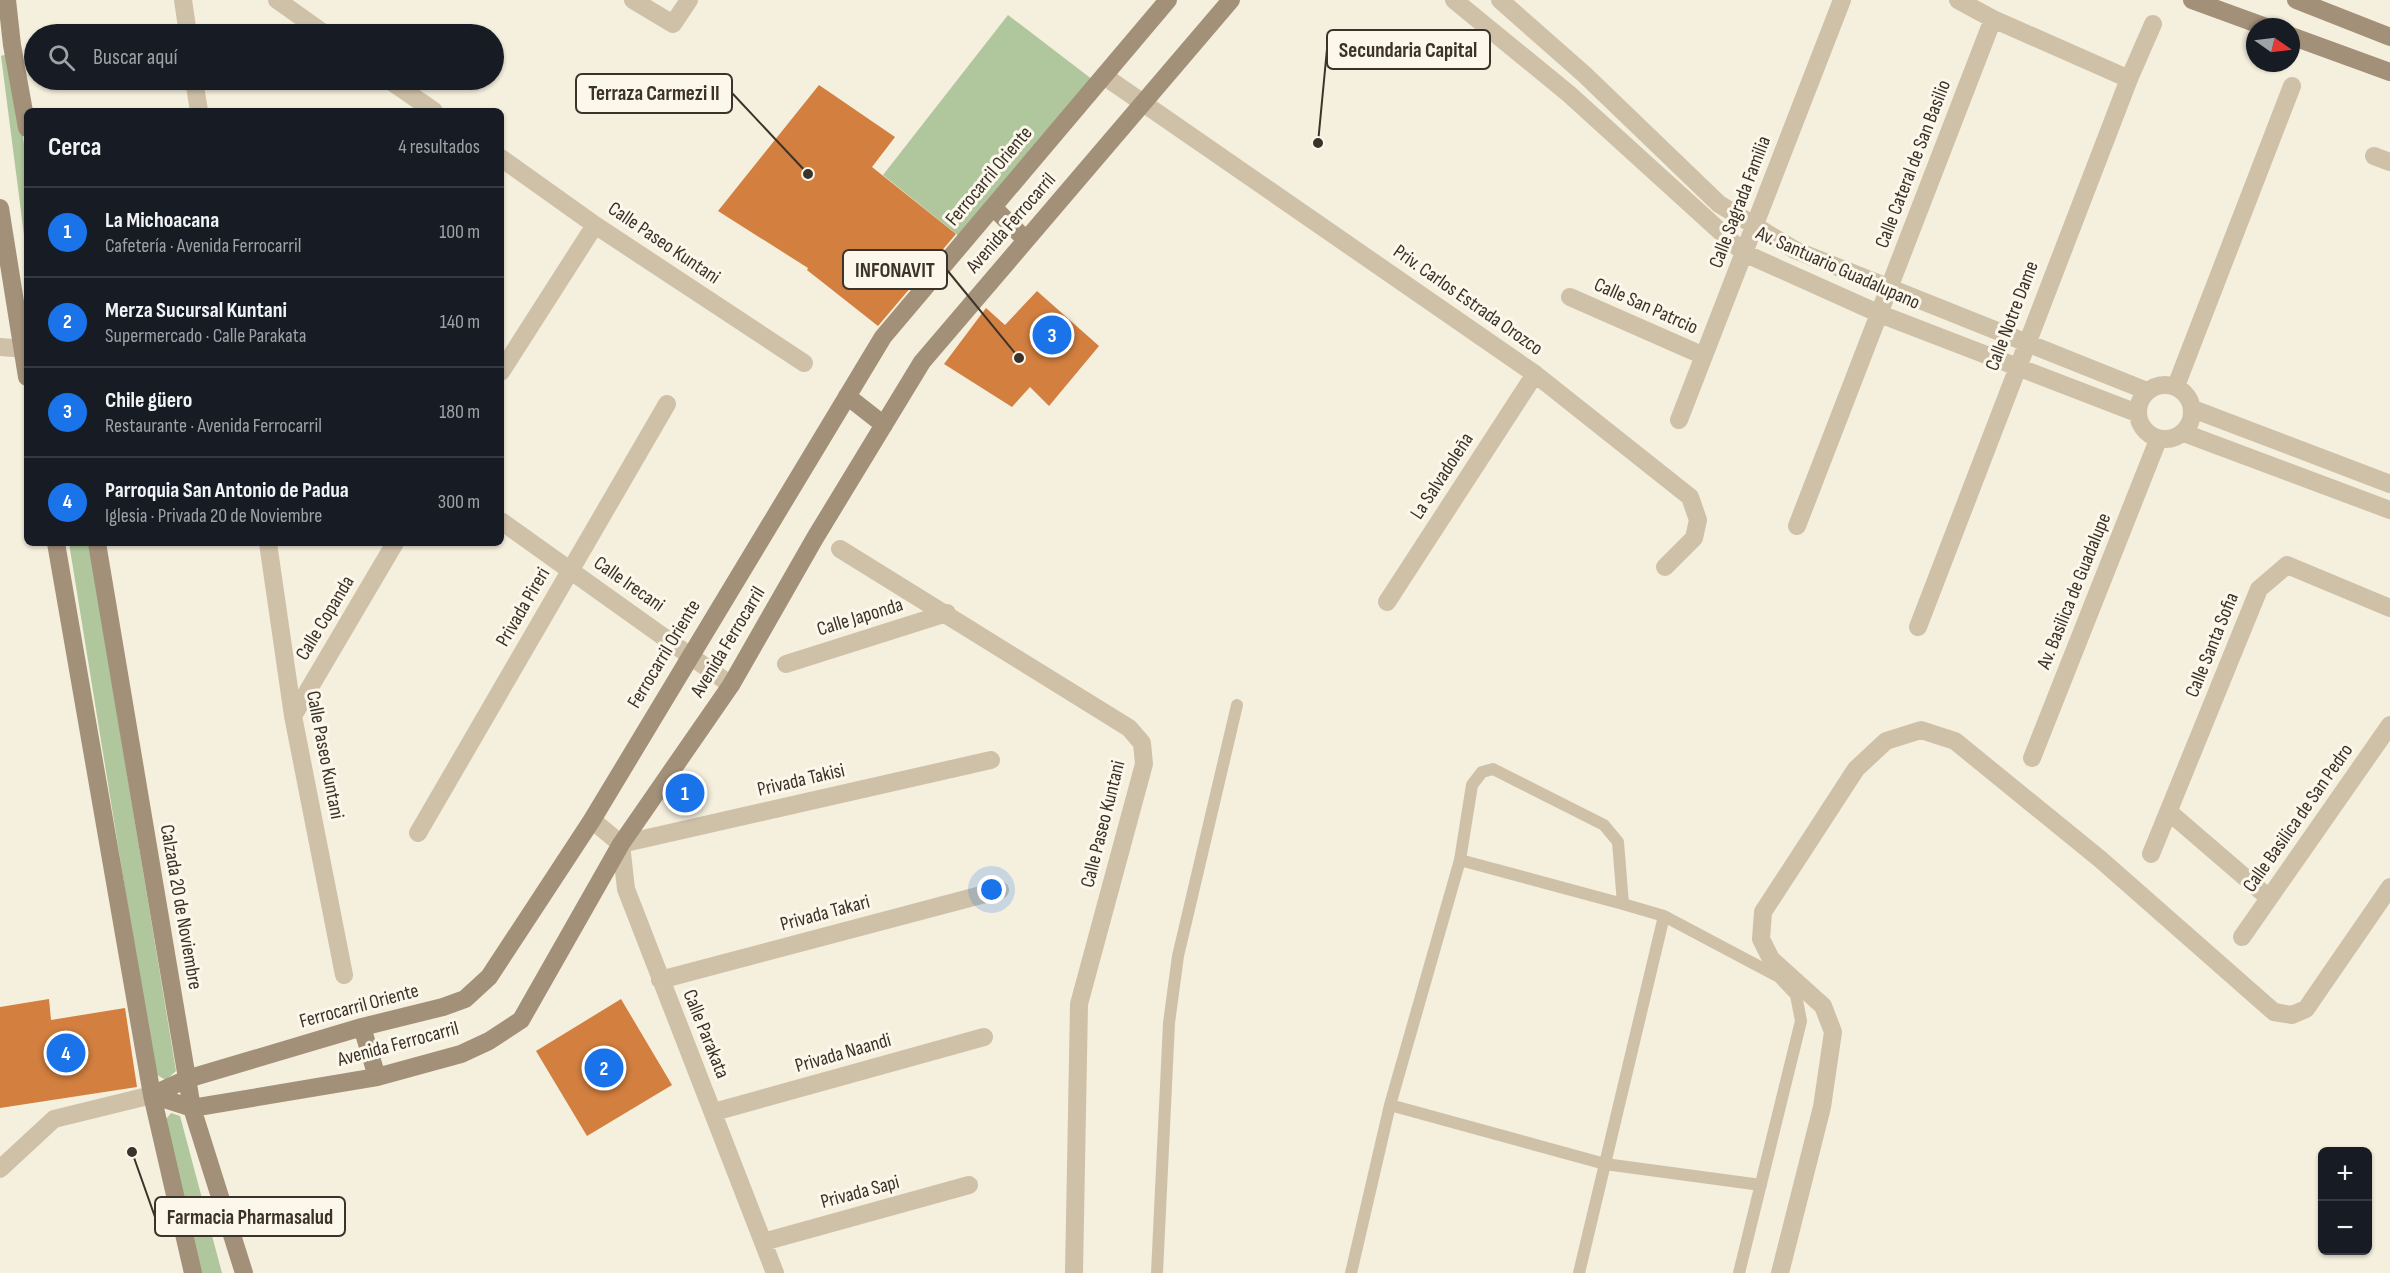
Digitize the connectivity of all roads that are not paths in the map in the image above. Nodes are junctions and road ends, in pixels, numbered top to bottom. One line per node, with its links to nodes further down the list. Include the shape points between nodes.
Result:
1 (7, 0): 21 (main road)
2 (183, 0): 16 (street)
3 (277, 0): 17 (street)
4 (633, 0): 5 (street, via 673,24)
5 (689, 0)
6 (1168, 0): 23 (main road, Ferrocarril Oriente)
7 (1231, 0): 30 (main road, Avenida Ferrocarril)
8 (1454, 0): 29 (street, Av. Santuario Guadalupano)
9 (1500, 0): 24 (street, Av. Santuario Guadalupano)
10 (1842, 0): 38 (street, Calle Sagrada Familia)
11 (1958, 0): 14 (street)
12 (2192, 0): 15 (main road)
13 (2296, 0): 19 (main road)
14 (1993, 19): 25 (street); 41 (street, Calle Cateral de San Basilio)
15 (2246, 20)
16 (187, 24)
17 (312, 24)
18 (2153, 24): 25 (street, Calle Notre Dame)
19 (2390, 37)
20 (2300, 39): 22 (main road)
21 (6, 44): 33 (main road)
22 (2390, 72)
23 (1104, 75): 30 (street); 35 (main road, Ferrocarril Oriente)
24 (1585, 75): 29 (street); 38 (street, Av. Santuario Guadalupano, via 1719,204)
25 (2129, 79): 45 (street, Calle Notre Dame)
26 (2292, 86): 53 (street)
27 (196, 90): 31 (street)
28 (404, 90): 32 (street)
29 (1569, 94): 40 (street, Av. Santuario Guadalupano)
30 (1143, 104): 39 (main road, Avenida Ferrocarril); 52 (street, Priv. Carlos Estrada Orozco)
31 (199, 108)
32 (430, 108)
33 (24, 116)
34 (504, 160): 37 (street, Calle Paseo Kuntani)
35 (993, 207): 39 (main road); 55 (main road, Ferrocarril Oriente, via 883,337)
36 (0, 208): 44 (main road)
37 (595, 225): 49 (street, Calle Paseo Kuntani); 51 (street)
38 (1754, 226): 40 (street, Calle Sagrada Familia); 41 (street, Av. Santuario Guadalupano, via 1795,250)
39 (1026, 240): 60 (main road, Avenida Ferrocarril, via 922,362)
40 (1744, 253): 43 (street, Av. Santuario Guadalupano); 48 (street, Calle Sagrada Familia)
41 (1890, 288): 43 (street, Calle Cateral de San Basilio); 45 (street, Av. Santuario Guadalupano)
42 (1570, 297): 48 (street, Calle San Patrcio)
43 (1880, 314): 50 (street, Av. Santuario Guadalupano); 66 (street, Calle Cateral de San Basilio)
44 (24, 343)
45 (2026, 343): 50 (street, Calle Notre Dame); 54 (street, Av. Santuario Guadalupano)
46 (0, 347): 47 (street)
47 (24, 349)
48 (1704, 356): 59 (street, Calle Sagrada Familia)
49 (804, 363)
50 (2017, 366): 58 (street, Av. Santuario Guadalupano); 77 (street, Calle Notre Dame)
51 (504, 367)
52 (1535, 374): 72 (street, Priv. Carlos Estrada Orozco, via 1690,497 1698,520 1694,538); 74 (street, La Salvadoleña)
53 (2176, 386): 54 (street, via 2161,384); 57 (street, via 2188,396)
54 (2146, 391): 58 (street)
55 (847, 396): 60 (main road); 78 (main road, Ferrocarril Oriente)
56 (667, 404): 73 (street, Privada Pireri)
57 (2193, 409): 61 (street); 63 (street)
58 (2137, 413): 62 (street, via 2143,430)
59 (1679, 420)
60 (884, 425): 80 (main road, Avenida Ferrocarril)
61 (2184, 434): 62 (street); 64 (street)
62 (2158, 440): 84 (street, Av. Basilica de Guadalupe)
63 (2390, 484): 64 (street)
64 (2383, 507)
65 (504, 523): 73 (street, Calle Irecani)
66 (1797, 526)
67 (57, 546): 104 (main road)
68 (98, 546): 103 (main road, Calzada 20 de Noviembre)
69 (267, 546): 82 (street, Calle Paseo Kuntani)
70 (393, 546): 82 (street, Calle Copanda)
71 (840, 549): 76 (street, Calle Paseo Kuntani)
72 (1665, 567)
73 (571, 570): 78 (street, Calle Irecani); 88 (street, Privada Pireri)
74 (1387, 602)
75 (2390, 608): 86 (street, Calle Santa Sofia, via 2287,565 2270,578 2259,590)
76 (947, 613): 79 (street, Calle Japonda); 116 (street, Calle Paseo Kuntani, via 1130,728 1142,744 1144,764 1079,1004)
77 (1918, 627)
78 (690, 654): 80 (street, Calle Irecani); 87 (main road, Ferrocarril Oriente)
79 (786, 664)
80 (731, 685): 89 (main road, Avenida Ferrocarril)
81 (1237, 705): 117 (lane, via 1178,956 1168,1023)
82 (293, 716): 98 (street, Calle Paseo Kuntani)
83 (2390, 725): 94 (street, Calle Basilica de San Pedro)
84 (2032, 758)
85 (991, 760): 89 (street, Privada Takisi)
86 (2169, 812): 90 (street, Calle Santa Sofia); 94 (street)
87 (592, 820): 89 (street); 100 (main road, Ferrocarril Oriente, via 489,977 465,999)
88 (418, 833)
89 (621, 844): 99 (street, Calle Parakata, via 626,889); 102 (main road, Avenida Ferrocarril, via 521,1020 461,1054)
90 (2151, 854)
91 (1460, 861): 95 (lane); 95 (lane, via 1472,785 1482,772 1493,769 1604,825 1618,842); 105 (lane)
92 (2390, 887): 121 (street, via 2307,1009 2292,1015 2274,1012 2100,859 1955,741 1921,730 1886,741 1856,769 1763,912 1761,939 1771,959 1824,1006 1833,1032 1822,1107)
93 (1000, 890): 99 (street, Privada Takari)
94 (2269, 898): 97 (street, Calle Basilica de San Pedro)
95 (1623, 903): 96 (lane)
96 (1664, 916): 108 (lane); 111 (lane, via 1779,977 1796,995 1801,1021)
97 (2242, 937)
98 (344, 975)
99 (660, 980): 107 (street, Calle Parakata)
100 (362, 1028): 102 (main road); 103 (main road, Ferrocarril Oriente)
101 (984, 1037): 107 (street, Privada Naandi)
102 (377, 1077): 106 (main road, Avenida Ferrocarril)
103 (188, 1078): 104 (main road, Ferrocarril Oriente); 106 (main road, Calzada 20 de Noviembre)
104 (152, 1095): 106 (main road, Avenida Ferrocarril); 109 (street, via 54,1119); 113 (main road)
105 (1390, 1106): 108 (lane); 118 (lane)
106 (192, 1108): 114 (main road, Calzada 20 de Noviembre)
107 (714, 1112): 112 (street, Calle Parakata)
108 (1605, 1164): 111 (lane); 119 (lane)
109 (0, 1169)
110 (969, 1185): 112 (street, Privada Sapi)
111 (1761, 1185): 120 (lane)
112 (763, 1242): 115 (street, Calle Parakata)
113 (193, 1273)
114 (244, 1273)
115 (775, 1273)
116 (1074, 1273)
117 (1157, 1273)
118 (1351, 1273)
119 (1579, 1273)
120 (1739, 1273)
121 (1780, 1273)

